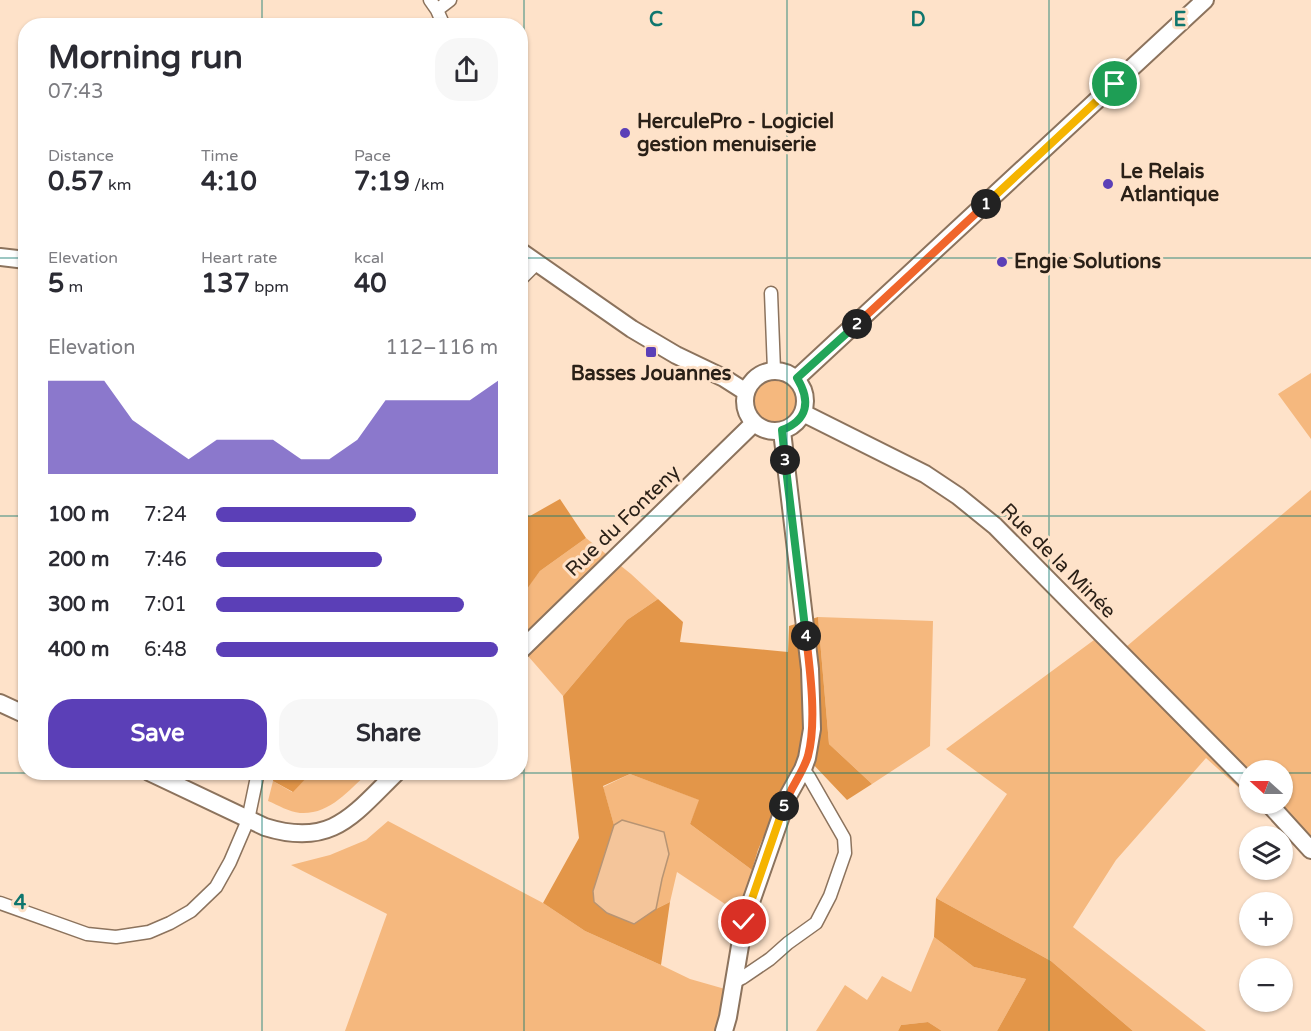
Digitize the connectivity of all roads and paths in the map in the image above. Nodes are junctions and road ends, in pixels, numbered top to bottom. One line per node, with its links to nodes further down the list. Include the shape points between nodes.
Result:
1 (450, 0): 3 (street)
2 (1205, 0): 11 (street)
3 (434, 5)
4 (0, 257): 6 (street)
5 (528, 257): 7 (street)
6 (18, 259)
7 (537, 263): 8 (street); 12 (street, via 632,329)
8 (528, 272)
9 (771, 293): 10 (street)
10 (774, 370): 11 (street); 12 (street, via 754,379)
11 (797, 378): 13 (street, via 806,396)
12 (746, 392): 14 (street, via 746,409)
13 (803, 413): 15 (street, via 791,427); 20 (street, Rue de la Minée, via 925,474 995,526)
14 (754, 423): 15 (street, via 767,430); 16 (street, Rue du Fonteny)
15 (782, 430): 19 (street, via 810,669 812,729)
16 (528, 643)
17 (0, 703): 18 (street)
18 (18, 711)
19 (803, 769): 28 (street, via 788,796 744,922); 28 (street, via 844,838 845,853 816,923)
20 (1239, 773)
21 (166, 780): 25 (street)
22 (256, 780): 25 (street)
23 (389, 780): 25 (street, via 355,814 319,832 279,832)
24 (1278, 814): 26 (street)
25 (248, 820): 27 (street, via 216,887 191,911 149,932 116,937 87,934)
26 (1311, 850)
27 (0, 903)
28 (734, 982): 29 (street)
29 (724, 1031)

